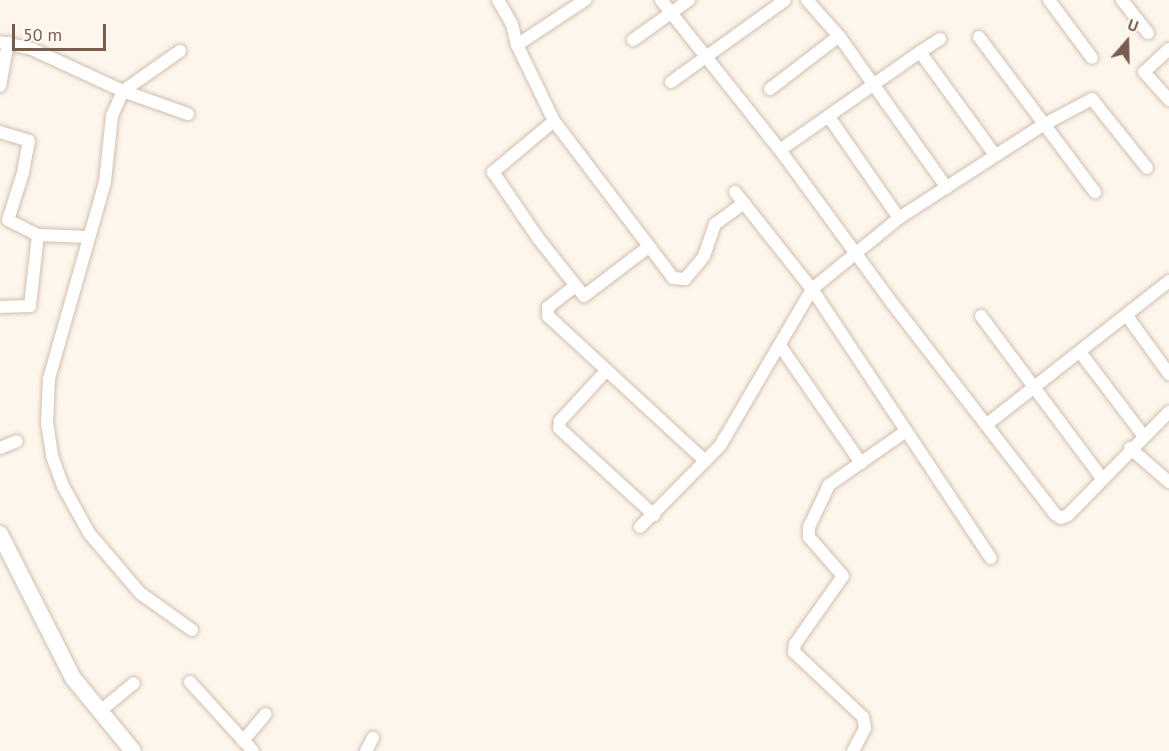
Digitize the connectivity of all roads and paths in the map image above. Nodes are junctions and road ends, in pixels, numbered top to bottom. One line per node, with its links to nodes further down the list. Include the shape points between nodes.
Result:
1 (498, 0): 16 (street, via 512,24)
2 (585, 0): 16 (street)
3 (661, 0): 9 (street)
4 (690, 0): 9 (street)
5 (785, 0): 20 (street)
6 (807, 0): 11 (street)
7 (1048, 0): 21 (street)
8 (1122, 0): 10 (street)
9 (671, 13): 14 (street); 20 (street)
10 (1148, 33)
11 (839, 36): 23 (street); 25 (street)
12 (979, 37): 31 (street)
13 (939, 39): 19 (street)
14 (633, 40)
15 (4, 42): 24 (street); 26 (street, via 32,49)
16 (517, 45): 30 (street)
17 (1169, 49): 27 (street, via 1144,72)
18 (180, 51): 26 (street)
19 (920, 52): 23 (street); 34 (street)
20 (704, 57): 22 (street); 33 (street)
21 (1092, 58)
22 (671, 81)
23 (875, 85): 29 (street); 36 (street)
24 (0, 86)
25 (770, 89)
26 (123, 91): 28 (street); 42 (street, via 112,116 105,182)
27 (1169, 100)
28 (188, 114)
29 (829, 117): 33 (street); 40 (street)
30 (554, 121): 43 (street); 46 (street, via 493,172)
31 (1043, 125): 34 (street); 35 (street, via 1092,99); 38 (street)
32 (0, 132): 41 (street, via 28,141 23,173 8,220)
33 (780, 150): 44 (street)
34 (995, 155): 36 (street)
35 (1147, 168)
36 (947, 188): 40 (street)
37 (735, 192): 39 (street)
38 (1095, 192)
39 (744, 203): 43 (street, via 715,224 704,256 681,281 673,278); 47 (street)
40 (899, 218): 44 (street)
41 (38, 235): 42 (street); 48 (street, via 30,306)
42 (88, 237): 71 (street, via 49,379 47,423 51,456 88,533 140,593)
43 (647, 248): 46 (street, via 587,295)
44 (855, 253): 47 (street); 57 (street)
45 (1169, 281): 50 (street)
46 (574, 287): 54 (street, via 546,313)
47 (812, 289): 51 (street); 58 (street)
48 (0, 307)
49 (981, 316): 55 (street)
50 (1127, 316): 52 (street); 53 (street)
51 (781, 347): 63 (street, via 720,446); 64 (street)
52 (1080, 352): 55 (street); 59 (street)
53 (1167, 367)
54 (605, 372): 63 (street); 67 (street, via 560,421 559,428)
55 (1034, 389): 57 (street); 65 (street)
56 (1169, 412): 59 (street)
57 (986, 425): 65 (street, via 1059,517 1068,515)
58 (906, 431): 64 (street); 70 (street)
59 (1143, 435): 62 (street)
60 (17, 441): 61 (street)
61 (0, 448)
62 (1131, 448): 65 (street); 66 (street)
63 (705, 461): 67 (street)
64 (861, 463): 81 (street, via 829,485 809,527 809,537 843,576 794,649 800,661 863,717 865,728)
65 (1101, 477)
66 (1169, 482)
67 (654, 515): 68 (street)
68 (640, 527)
69 (0, 534): 74 (main road, via 73,678)
70 (991, 558)
71 (192, 630)
72 (190, 682): 77 (street)
73 (134, 683): 74 (street)
74 (99, 712): 78 (main road)
75 (266, 714): 77 (street)
76 (373, 738): 80 (street)
77 (243, 741): 79 (street)
78 (133, 751)
79 (253, 751)
80 (366, 751)
81 (853, 751)

